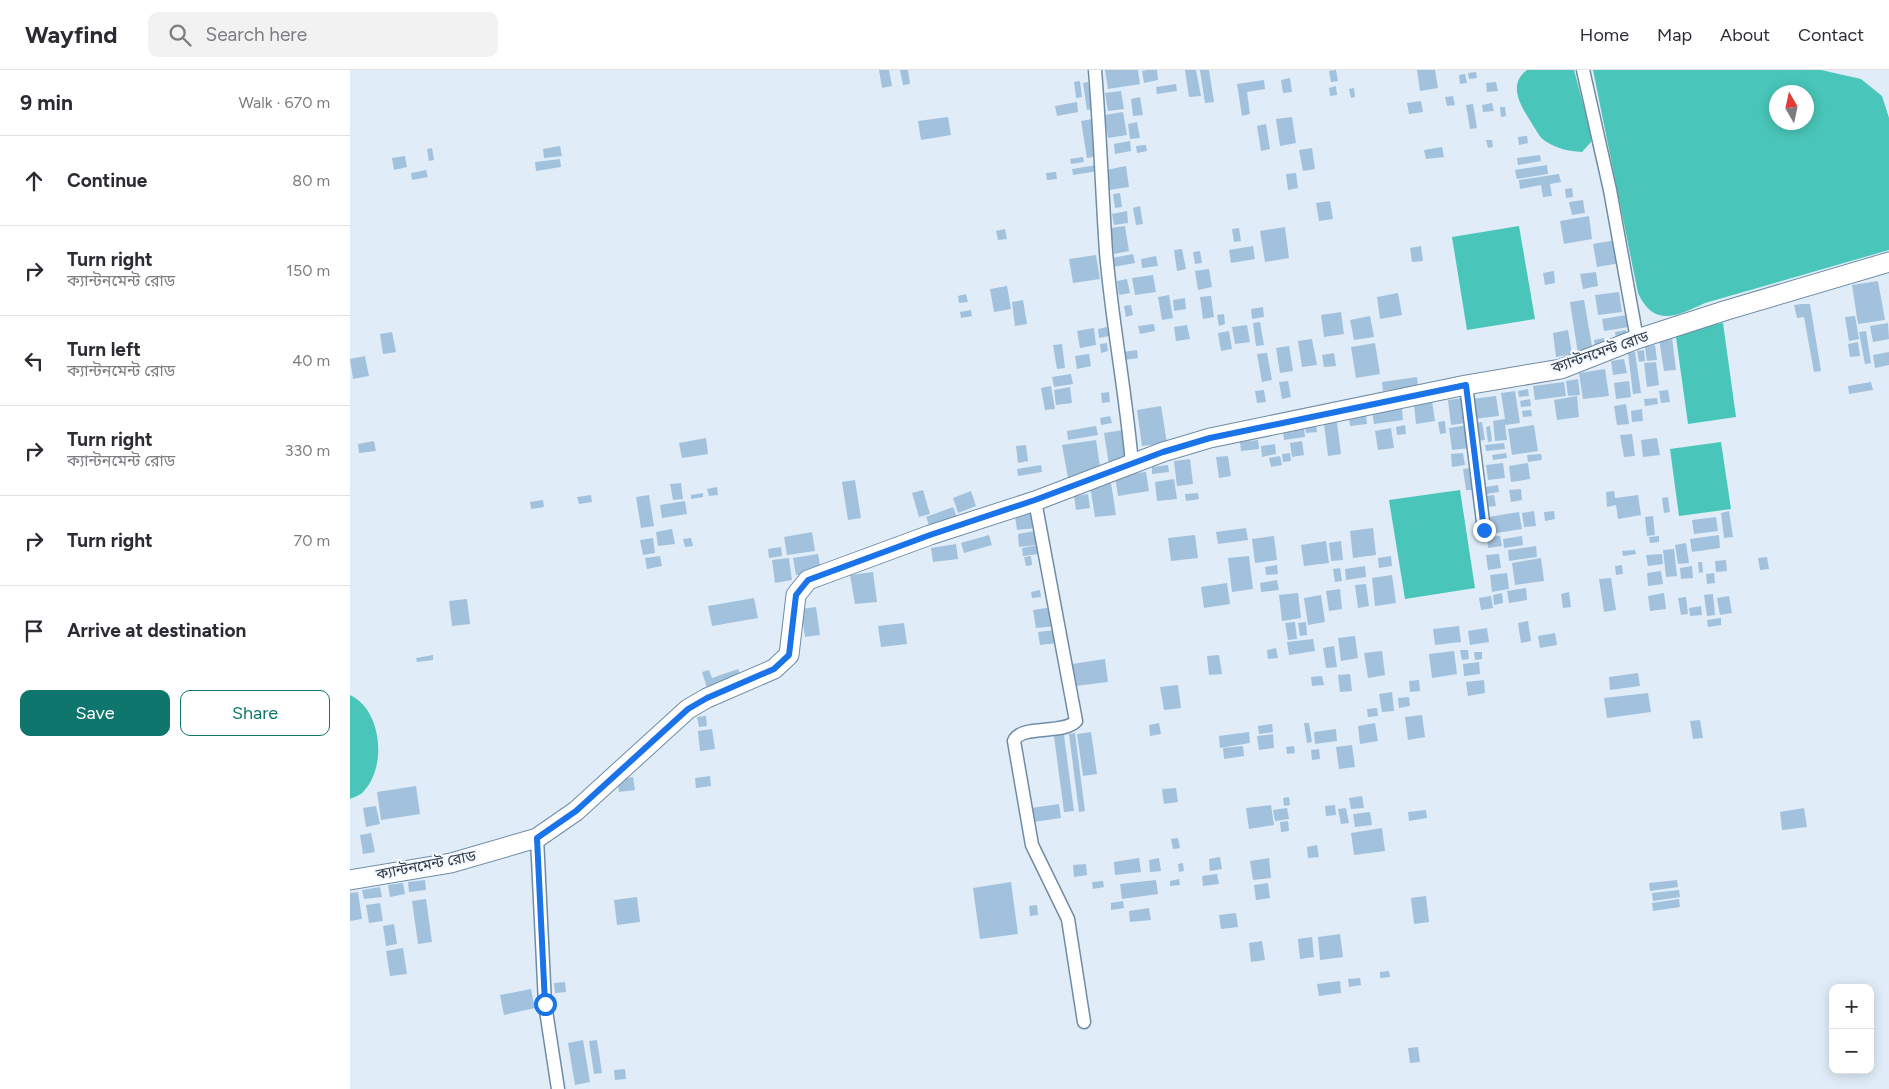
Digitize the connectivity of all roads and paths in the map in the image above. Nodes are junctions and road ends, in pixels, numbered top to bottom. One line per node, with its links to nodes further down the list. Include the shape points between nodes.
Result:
1 (1095, 70): 6 (street, via 1106,253 1127,401)
2 (1583, 70): 4 (street, via 1610,190)
3 (1889, 262): 4 (main road, ক্যান্টনমেন্ট রোড)
4 (1637, 339): 5 (main road, ক্যান্টনমেন্ট রোড, via 1561,369)
5 (1466, 385): 6 (main road, ক্যান্টনমেন্ট রোড, via 1210,438); 8 (street)
6 (1132, 464): 7 (main road, ক্যান্টনমেন্ট রোড)
7 (1035, 500): 9 (main road, ক্যান্টনমেন্ট রোড, via 808,580 796,595 789,655 774,669 688,709 576,811); 11 (street, via 1076,721 1065,727 1020,734 1014,741 1032,845 1068,920)
8 (1484, 530)
9 (537, 838): 10 (main road, ক্যান্টনমেন্ট রোড, via 451,863); 12 (street, via 545,1004)
10 (350, 880)
11 (1084, 1022)
12 (558, 1089)

